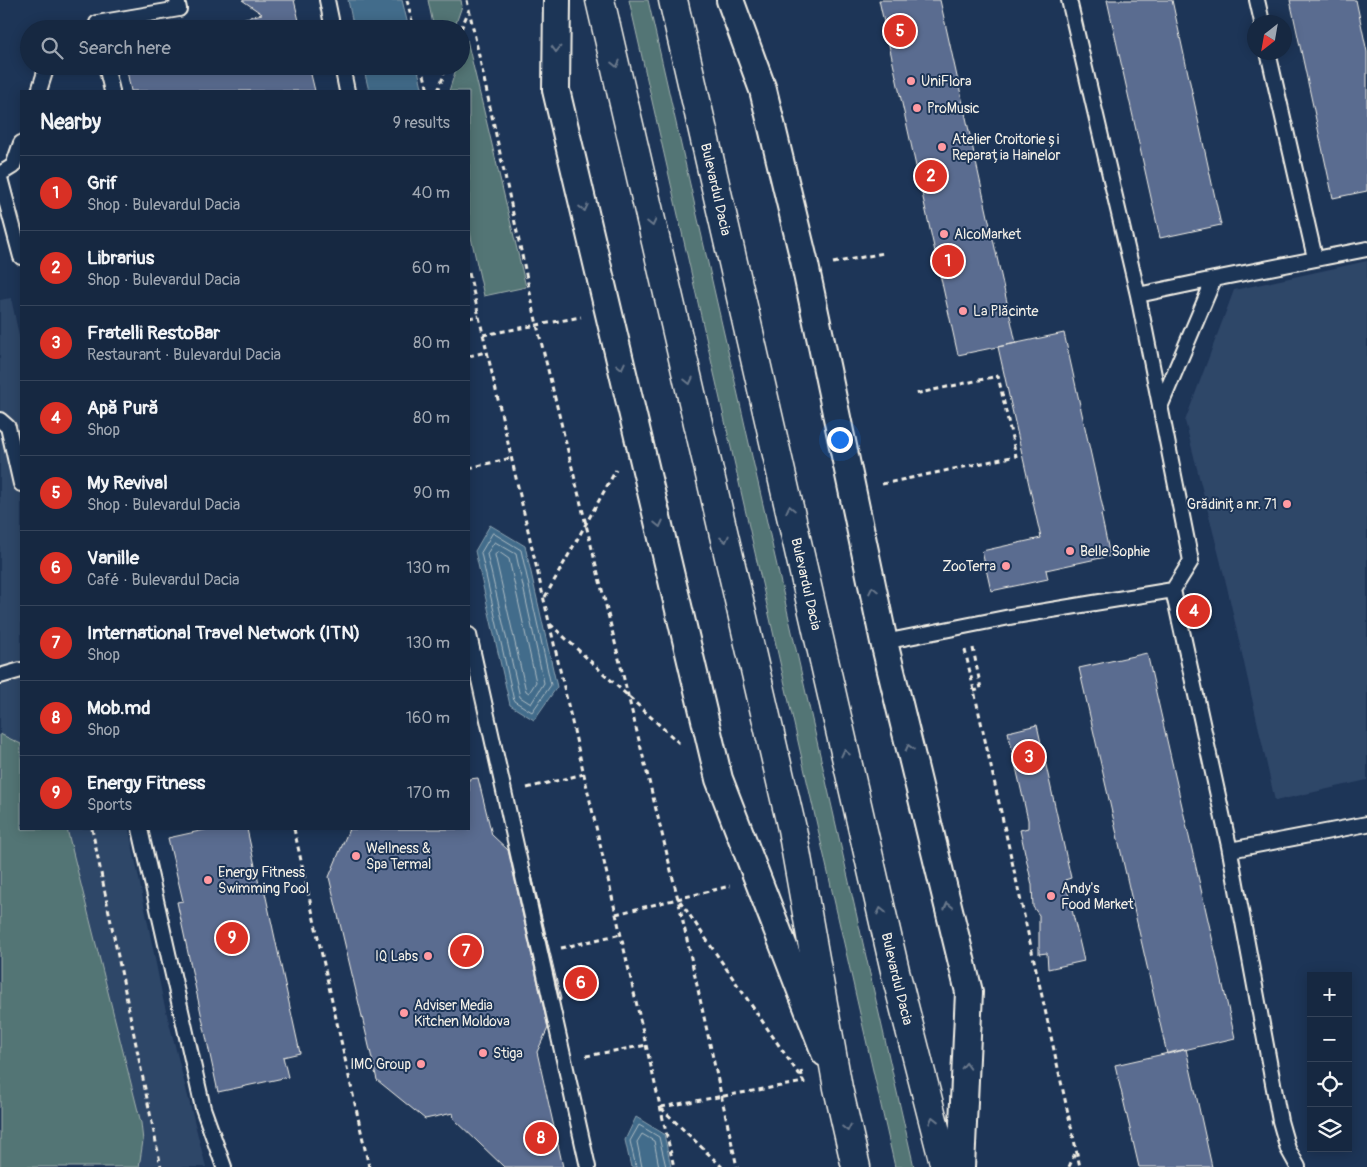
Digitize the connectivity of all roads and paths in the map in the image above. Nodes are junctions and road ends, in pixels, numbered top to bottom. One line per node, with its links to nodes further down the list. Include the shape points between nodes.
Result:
1 (327, 0): 14 (lane)
2 (407, 0): 15 (path)
3 (467, 0): 11 (path)
4 (557, 0): 81 (street, one-way to 81, via 556,90 719,779)
5 (600, 0): 81 (main road, one-way to 81, via 792,829)
6 (673, 0): 93 (main road, Bulevardul Dacia, one-way to 6, via 896,975)
7 (730, 0): 60 (street, one-way to 7, via 800,241 763,90)
8 (1069, 0): 38 (lane)
9 (1257, 0): 12 (lane)
10 (178, 4): 13 (lane)
11 (469, 10): 16 (path); 42 (path)
12 (1260, 15)
13 (110, 20)
14 (331, 20)
15 (412, 20)
16 (465, 20)
17 (1270, 60): 34 (lane)
18 (45, 75): 23 (lane)
19 (108, 75): 24 (lane)
20 (344, 75): 25 (lane)
21 (424, 75): 26 (path)
22 (444, 75): 27 (path)
23 (39, 90)
24 (112, 90)
25 (347, 90)
26 (428, 90)
27 (438, 90)
28 (20, 146): 29 (lane, via 13,166)
29 (0, 174)
30 (0, 178): 32 (lane)
31 (1367, 250): 34 (lane)
32 (20, 253)
33 (884, 253): 35 (path)
34 (1315, 258): 37 (lane)
35 (826, 264)
36 (470, 276): 39 (path)
37 (1214, 279): 38 (lane); 47 (lane)
38 (1138, 295): 47 (lane)
39 (479, 316): 41 (path); 43 (path)
40 (583, 317): 42 (path)
41 (470, 318)
42 (537, 326): 43 (path); 54 (path)
43 (483, 335): 44 (path)
44 (486, 352): 45 (path); 49 (path)
45 (470, 356)
46 (915, 394): 53 (path, via 998,376 1016,456)
47 (1160, 407): 55 (lane, via 1191,561)
48 (0, 420): 52 (lane, via 8,426)
49 (511, 458): 51 (path); 56 (path)
50 (619, 464): 54 (path)
51 (470, 468)
52 (20, 480)
53 (877, 485)
54 (586, 520): 56 (path); 65 (path)
55 (1173, 590): 58 (lane); 73 (lane)
56 (545, 597): 57 (path)
57 (549, 624): 65 (path); 67 (path)
58 (968, 626): 60 (lane); 64 (path, via 982,689)
59 (470, 640): 68 (lane)
60 (884, 642): 94 (street, one-way to 60, via 969,992)
61 (965, 652): 64 (path)
62 (20, 670): 63 (lane)
63 (0, 676)
64 (974, 691): 84 (path)
65 (628, 697): 66 (path); 75 (path)
66 (683, 747)
67 (584, 774): 68 (path); 76 (path)
68 (504, 793): 80 (lane)
69 (1367, 824): 73 (lane)
70 (92, 830): 85 (path)
71 (140, 830): 86 (lane, via 203,1108)
72 (294, 830): 87 (path)
73 (1230, 850): 97 (lane, via 1280,1121)
74 (738, 884): 75 (path)
75 (678, 899): 76 (path); 82 (path); 82 (path, via 804,1082)
76 (616, 914): 77 (path)
77 (622, 934): 78 (path); 79 (path)
78 (559, 949)
79 (647, 1045): 80 (path); 83 (path)
80 (564, 1059): 88 (lane)
81 (838, 1088): 92 (main road, one-way to 92)
82 (722, 1098): 83 (path); 91 (path)
83 (661, 1107): 89 (path); 90 (path)
84 (1076, 1150): 95 (path); 96 (path)
85 (161, 1167)
86 (224, 1167)
87 (369, 1167)
88 (588, 1167)
89 (674, 1167)
90 (722, 1167)
91 (737, 1167)
92 (856, 1167)
93 (945, 1167)
94 (961, 1167)
95 (1069, 1167)
96 (1080, 1167)
97 (1298, 1167)

